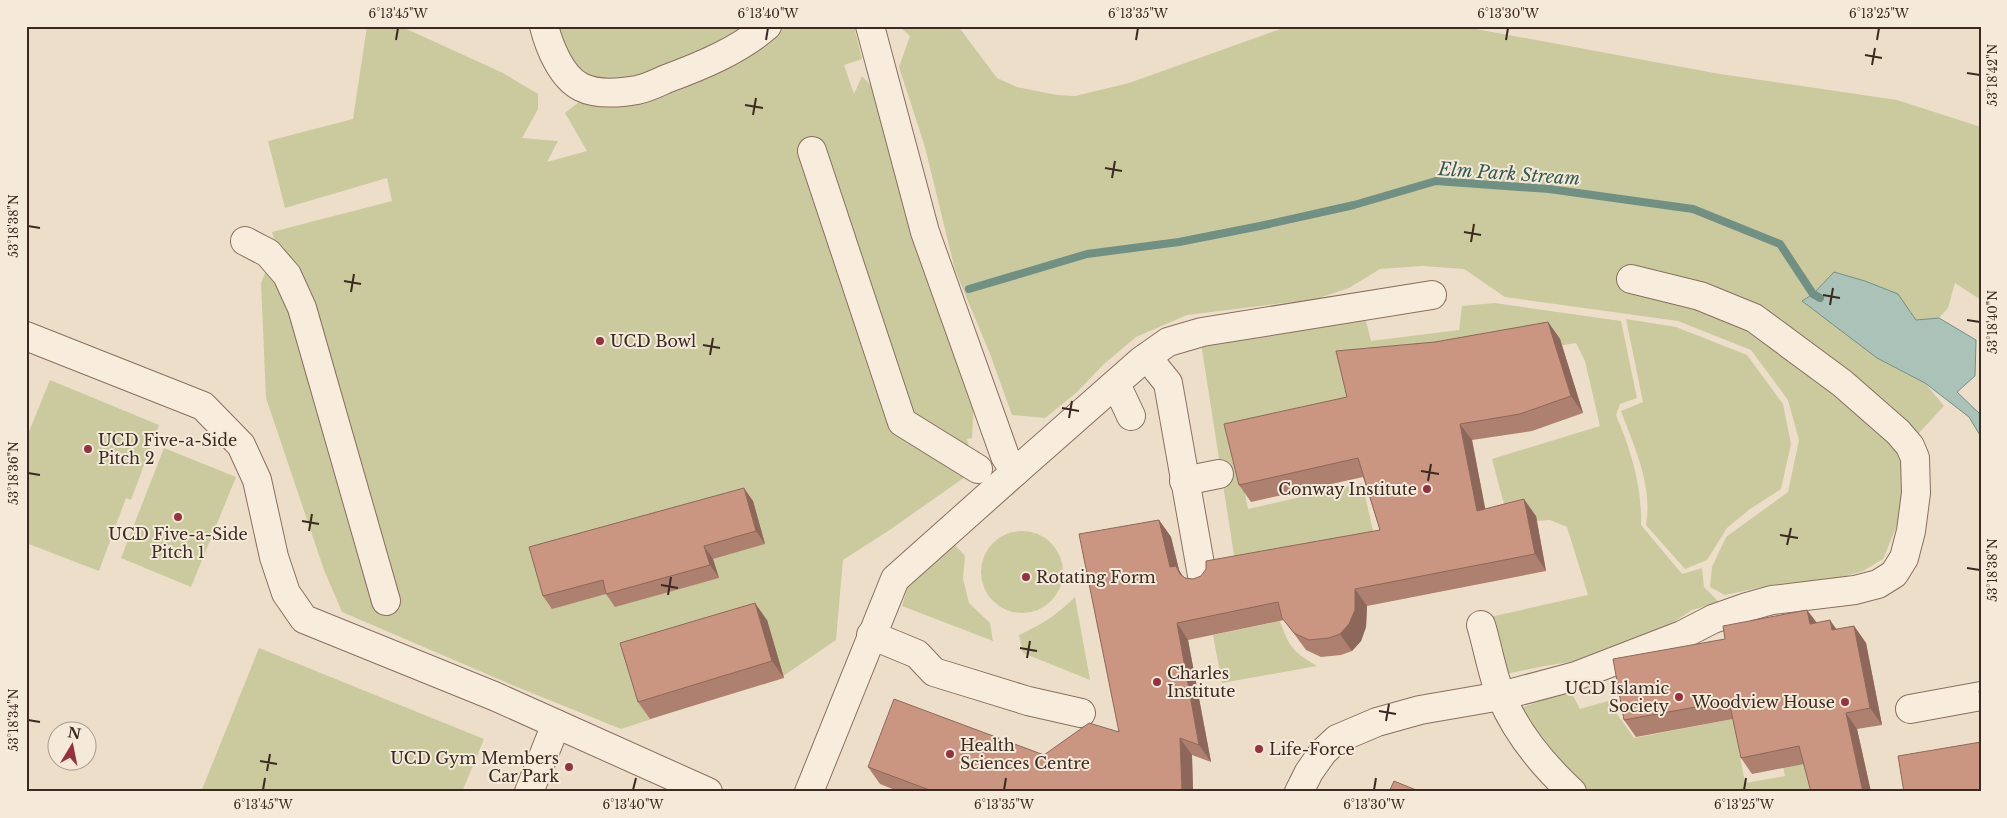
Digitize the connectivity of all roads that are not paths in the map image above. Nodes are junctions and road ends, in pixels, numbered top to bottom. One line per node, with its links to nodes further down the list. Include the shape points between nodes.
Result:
1 (544, 26): 2 (street, via 548,43 562,70 580,86 606,93 638,90 682,73 754,37)
2 (767, 26)
3 (870, 26): 13 (street, via 925,232 1005,456)
4 (812, 151): 12 (street, via 902,422)
5 (245, 241): 17 (street, via 268,253 287,275 302,308)
6 (1631, 278): 20 (street, via 1700,296 1754,318 1842,383 1898,432 1915,458 1916,493 1904,558 1894,574 1878,584 1772,600 1747,607 1576,676)
7 (1432, 294): 9 (street, via 1202,332 1168,342)
8 (26, 336): 24 (street, via 203,406 241,445 257,480 274,557 286,593 304,619)
9 (1147, 357): 10 (street); 15 (street, via 1168,383)
10 (1116, 384): 11 (street); 13 (street)
11 (1131, 416)
12 (978, 469)
13 (1015, 472): 19 (street, via 895,580)
14 (1219, 474): 15 (street)
15 (1184, 481): 16 (street)
16 (1204, 581)
17 (386, 601)
18 (1481, 625): 20 (street)
19 (871, 635): 23 (street, via 917,654 934,672 1028,701); 27 (street)
20 (1501, 696): 28 (street, via 1403,715 1337,739 1323,752); 29 (street, via 1522,735)
21 (1981, 696): 22 (street)
22 (1910, 709)
23 (1081, 713)
24 (556, 724): 25 (street); 26 (street)
25 (529, 792)
26 (708, 792)
27 (809, 792)
28 (1299, 792)
29 (1572, 792)

